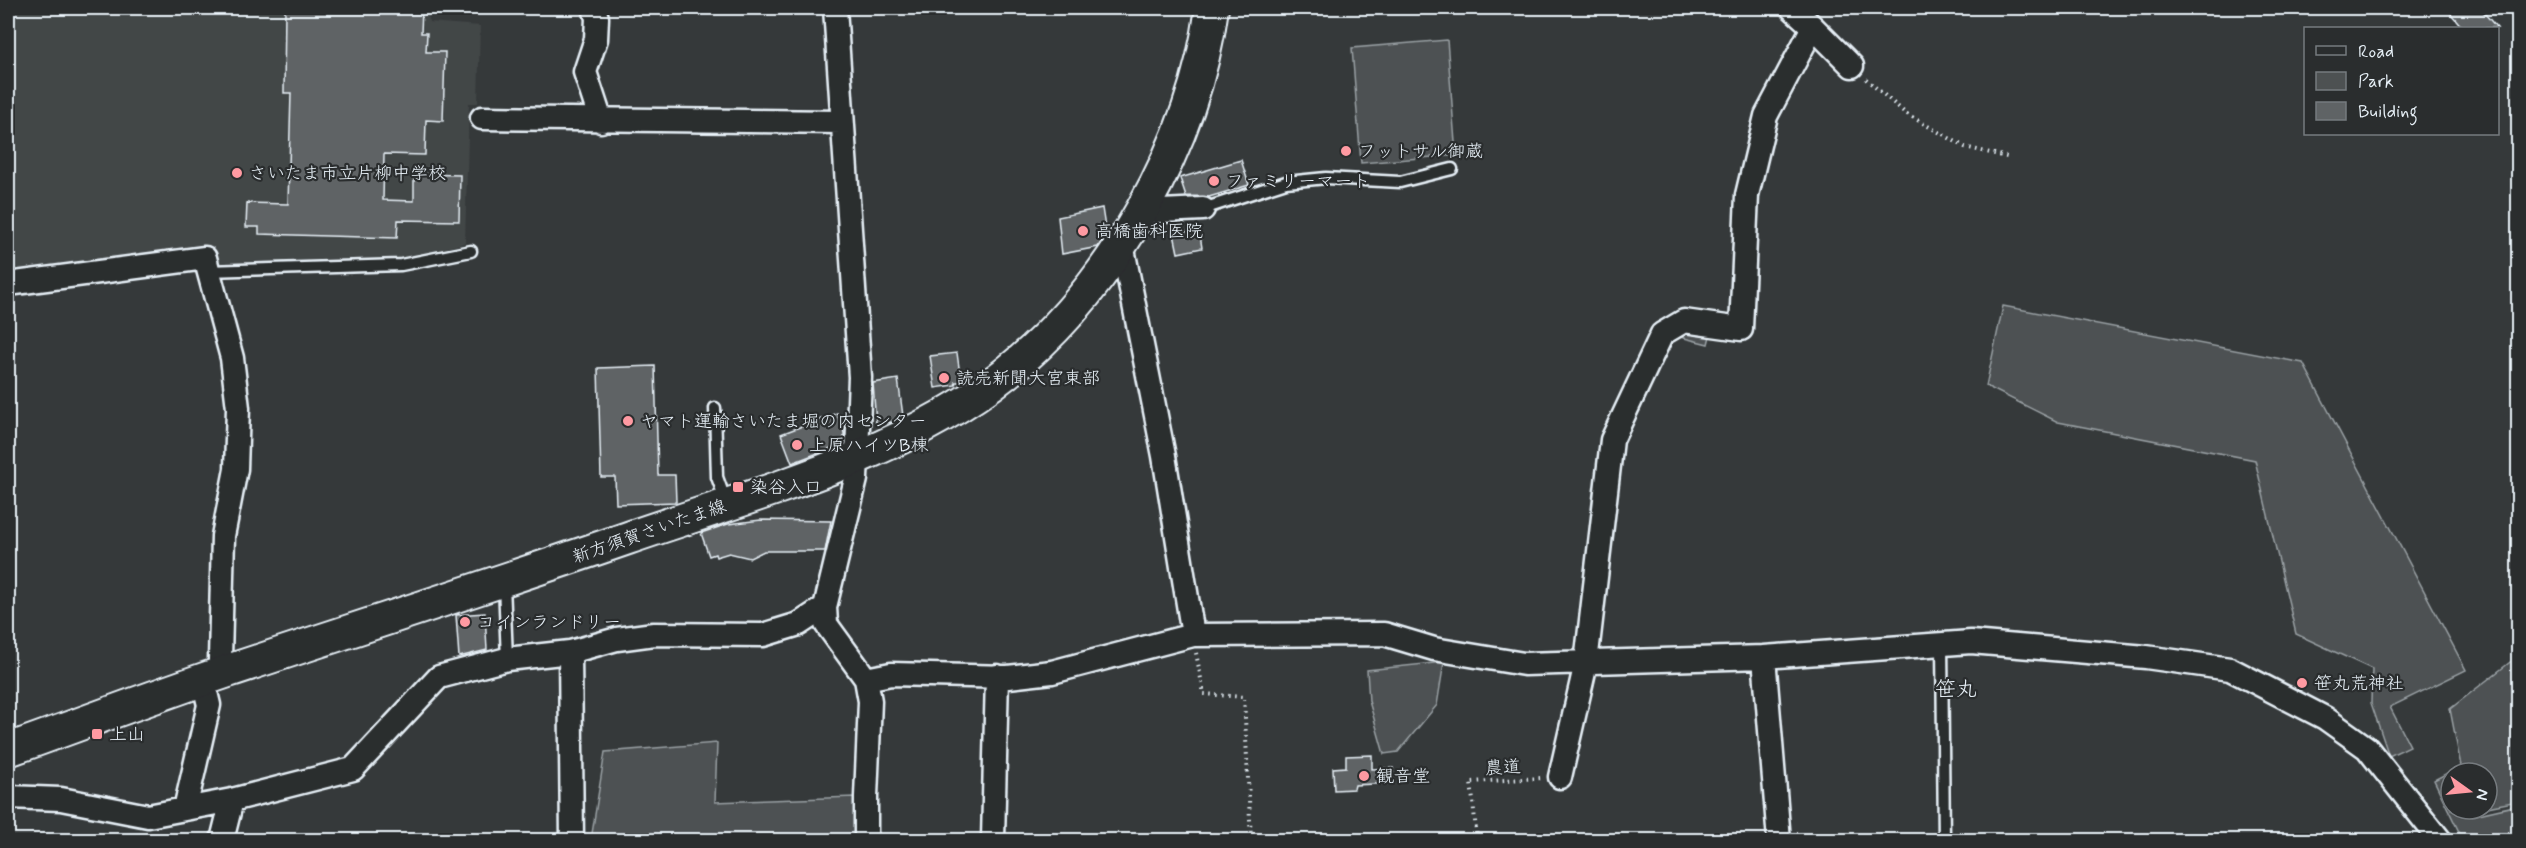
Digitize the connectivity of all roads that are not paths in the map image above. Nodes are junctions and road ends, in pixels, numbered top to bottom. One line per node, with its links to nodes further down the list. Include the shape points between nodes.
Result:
1 (594, 8): 8 (street, via 596,39 585,72)
2 (835, 8): 9 (street)
3 (1212, 8): 12 (main road, 新方須賀さいたま線, via 1189,107 1175,146)
4 (1792, 8): 5 (street)
5 (1813, 27): 6 (street); 27 (street, via 1767,116 1747,195 1741,329 1684,321 1662,334 1612,440)
6 (1852, 66)
7 (482, 118): 8 (street)
8 (601, 121): 9 (street)
9 (842, 122): 18 (street, via 860,377)
10 (1452, 169): 11 (lane, via 1400,182 1326,178 1286,182)
11 (1203, 209): 12 (street)
12 (1141, 212): 13 (main road, 新方須賀さいたま線)
13 (1122, 244): 18 (main road, 新方須賀さいたま線, via 1067,314 1005,374 926,424); 22 (street, via 1164,456)
14 (471, 251): 15 (lane, via 401,265)
15 (208, 271): 16 (street, via 205,258); 29 (street, via 232,358 238,408 236,469 223,536 220,659)
16 (8, 284)
17 (715, 408): 19 (lane, via 717,477)
18 (857, 458): 19 (main road, 新方須賀さいたま線); 21 (street, via 856,479)
19 (726, 504): 20 (main road, 新方須賀さいたま線)
20 (504, 580): 26 (lane); 29 (main road, 新方須賀さいたま線)
21 (825, 607): 24 (street, via 799,624 763,635 654,634); 30 (street, via 826,624)
22 (1193, 634): 27 (street, via 1384,633 1434,649 1524,664); 28 (street, via 1052,672)
23 (1942, 644): 25 (street); 41 (lane); 42 (street, via 1971,642 2111,654 2230,669 2325,718 2367,748)
24 (570, 652): 26 (street); 37 (street)
25 (1764, 657): 27 (street); 40 (street)
26 (507, 659): 34 (street, via 438,677 353,769)
27 (1586, 663): 32 (street)
28 (997, 676): 30 (street, via 891,674); 39 (street)
29 (213, 677): 31 (main road, 新方須賀さいたま線); 35 (street)
30 (866, 679): 38 (street, via 870,701)
31 (8, 750)
32 (1560, 777)
33 (8, 796): 35 (street, via 61,799 148,816)
34 (231, 800): 35 (street); 36 (street)
35 (185, 809)
36 (222, 840)
37 (572, 840)
38 (866, 840)
39 (993, 840)
40 (1780, 840)
41 (1944, 840)
42 (2440, 840)

